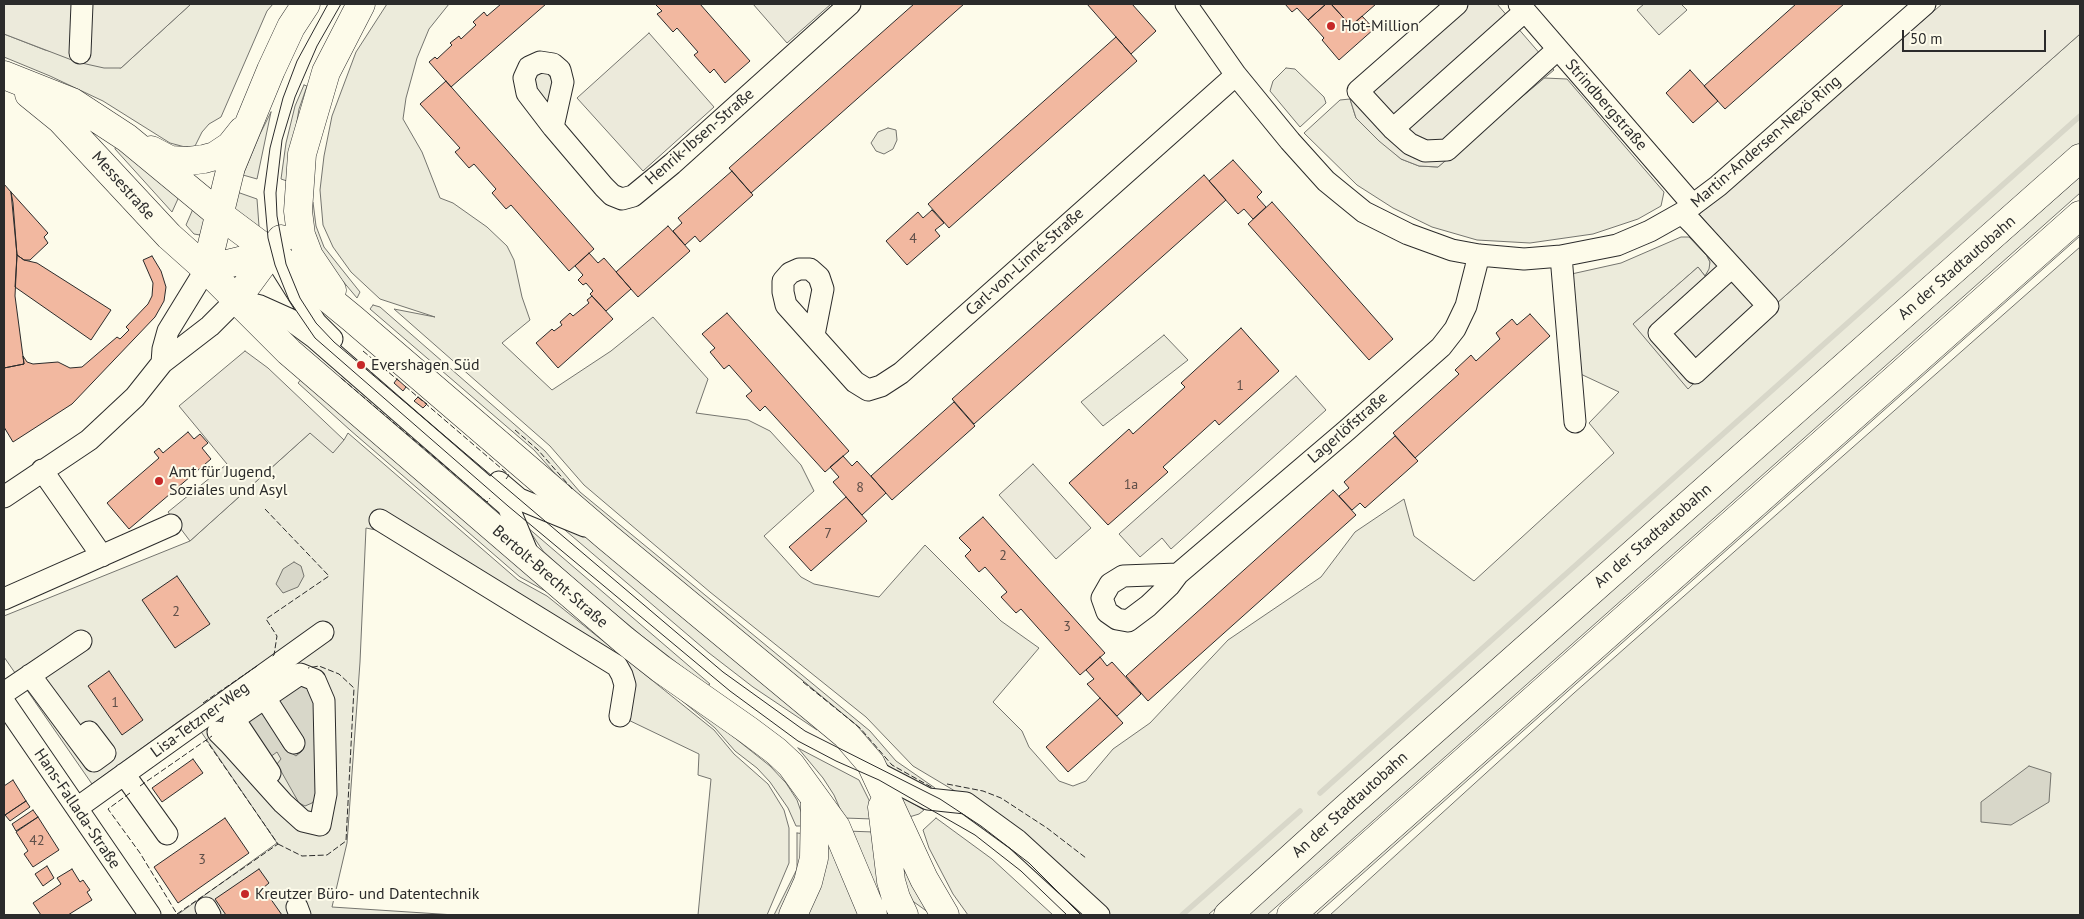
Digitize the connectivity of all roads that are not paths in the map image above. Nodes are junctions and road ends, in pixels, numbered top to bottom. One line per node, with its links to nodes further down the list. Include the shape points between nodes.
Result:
1 (82, 4): 10 (street)
2 (306, 4): 13 (main road, via 290,28)
3 (361, 4): 19 (main road, via 326,72 315,107 302,154)
4 (850, 4): 14 (street, Henrik-Ibsen-Straße, via 634,196 622,199 612,195)
5 (1186, 4): 11 (street, Martin-Andersen-Nexö-Ring)
6 (1456, 4): 15 (street, via 1358,91)
7 (1925, 4): 18 (street, Martin-Andersen-Nexö-Ring)
8 (1522, 8): 9 (street, Strindbergstraße); 15 (street)
9 (1558, 49): 15 (street, via 1447,150 1426,151 1410,144); 18 (street, Strindbergstraße)
10 (80, 53)
11 (1236, 75): 23 (street, Martin-Andersen-Nexö-Ring, via 1326,181 1364,212 1408,234 1452,250); 29 (street, Carl-von-Linné-Straße, via 901,373 881,386 868,390 855,382)
12 (4, 77): 16 (main road, Messestraße, via 72,102); 26 (main road, Messestraße, via 40,101 61,120 156,223)
13 (251, 119): 16 (main road, via 230,146 204,160 170,160); 20 (main road, via 231,167)
14 (553, 127)
15 (1393, 129)
16 (127, 138): 20 (main road, Messestraße)
17 (2080, 158): 60 (main road, An der Stadtautobahn)
18 (1688, 209): 24 (street, Martin-Andersen-Nexö-Ring, via 1617,245); 25 (street, Strindbergstraße)
19 (298, 211): 22 (main road); 28 (main road, via 309,256)
20 (219, 214): 22 (main road); 26 (main road)
21 (2080, 215): 61 (main road)
22 (272, 253): 26 (main road); 27 (main road); 28 (main road); 36 (street, via 316,323 334,342 519,499)
23 (1479, 255): 24 (street, Martin-Andersen-Nexö-Ring); 38 (street, Lagerlöfstraße, via 1466,306 1455,329 1441,347)
24 (1561, 256): 31 (street)
25 (1732, 266): 25 (street, Strindbergstraße, via 1768,306 1695,373 1659,333)
26 (206, 269): 27 (main road, Messestraße); 30 (street, via 168,331)
27 (236, 300): 30 (street, via 210,326); 51 (main road, Bertolt-Brecht-Straße, via 289,352 531,561 661,669 776,751 797,773)
28 (354, 320): 36 (main road)
29 (814, 335)
30 (162, 364): 32 (street, via 105,426)
31 (1576, 422)
32 (42, 470): 33 (street); 37 (street)
33 (5, 492)
34 (380, 520): 46 (street, via 617,666 625,685)
35 (171, 525): 37 (street)
36 (607, 537): 50 (main road, via 846,735 871,764)
37 (102, 556): 39 (street)
38 (1178, 574)
39 (4, 600)
40 (323, 632): 49 (street, Lisa-Tetzner-Weg)
41 (80, 641): 42 (street)
42 (30, 675): 43 (street); 47 (street)
43 (4, 693)
44 (265, 698): 44 (street, via 300,674 314,680 324,701 326,794 320,825 303,821 227,731); 48 (street)
45 (4, 702): 52 (street, Hans-Fallada-Straße)
46 (620, 716)
47 (78, 740)
48 (294, 743)
49 (124, 774): 52 (street, Lisa-Tetzner-Weg); 53 (street)
50 (879, 780): 54 (street, via 928,799 966,804 1017,840); 58 (main road, via 891,881); 59 (main road, via 924,879)
51 (815, 800): 56 (main road, via 814,858 808,882); 57 (main road, Bertolt-Brecht-Straße, via 836,827)
52 (76, 808): 55 (street, Hans-Fallada-Straße)
53 (167, 834)
54 (1096, 912)
55 (150, 915)
56 (793, 915)
57 (873, 915)
58 (904, 915)
59 (945, 915)
60 (1228, 915)
61 (1290, 915)

